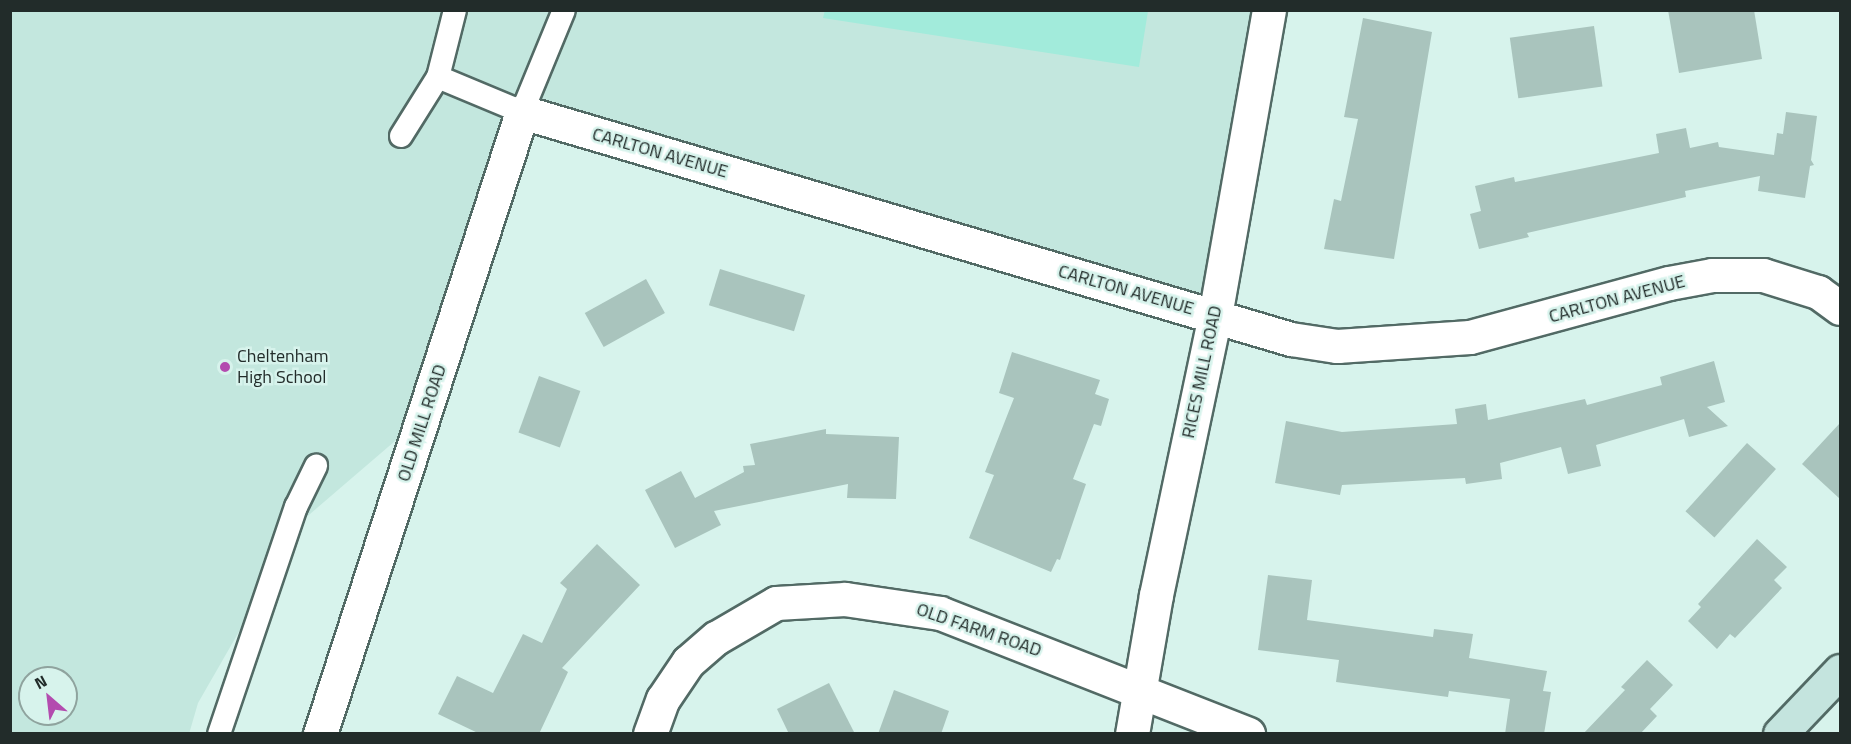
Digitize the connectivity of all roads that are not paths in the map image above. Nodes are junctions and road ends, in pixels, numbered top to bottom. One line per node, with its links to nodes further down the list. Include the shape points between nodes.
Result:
1 (455, 10): 4 (lane)
2 (564, 10): 5 (lane)
3 (1269, 10): 8 (street, RICES MILL ROAD)
4 (438, 77): 5 (lane); 6 (lane)
5 (522, 112): 8 (street, CARLTON AVENUE); 13 (street, OLD MILL ROAD)
6 (401, 136)
7 (1840, 308): 8 (street, CARLTON AVENUE, via 1818,292 1792,283 1762,275 1736,275 1670,283 1506,329 1425,343 1337,346 1291,339)
8 (1215, 316): 11 (street, RICES MILL ROAD)
9 (316, 466): 12 (lane, via 296,507)
10 (1840, 671): 17 (main road)
11 (1138, 689): 14 (street, OLD FARM ROAD, via 940,613 845,599 777,603 716,639 688,662 663,699); 15 (street, RICES MILL ROAD); 16 (street, OLD FARM ROAD)
12 (219, 734)
13 (320, 734)
14 (650, 734)
15 (1132, 734)
16 (1248, 734)
17 (1780, 734)

